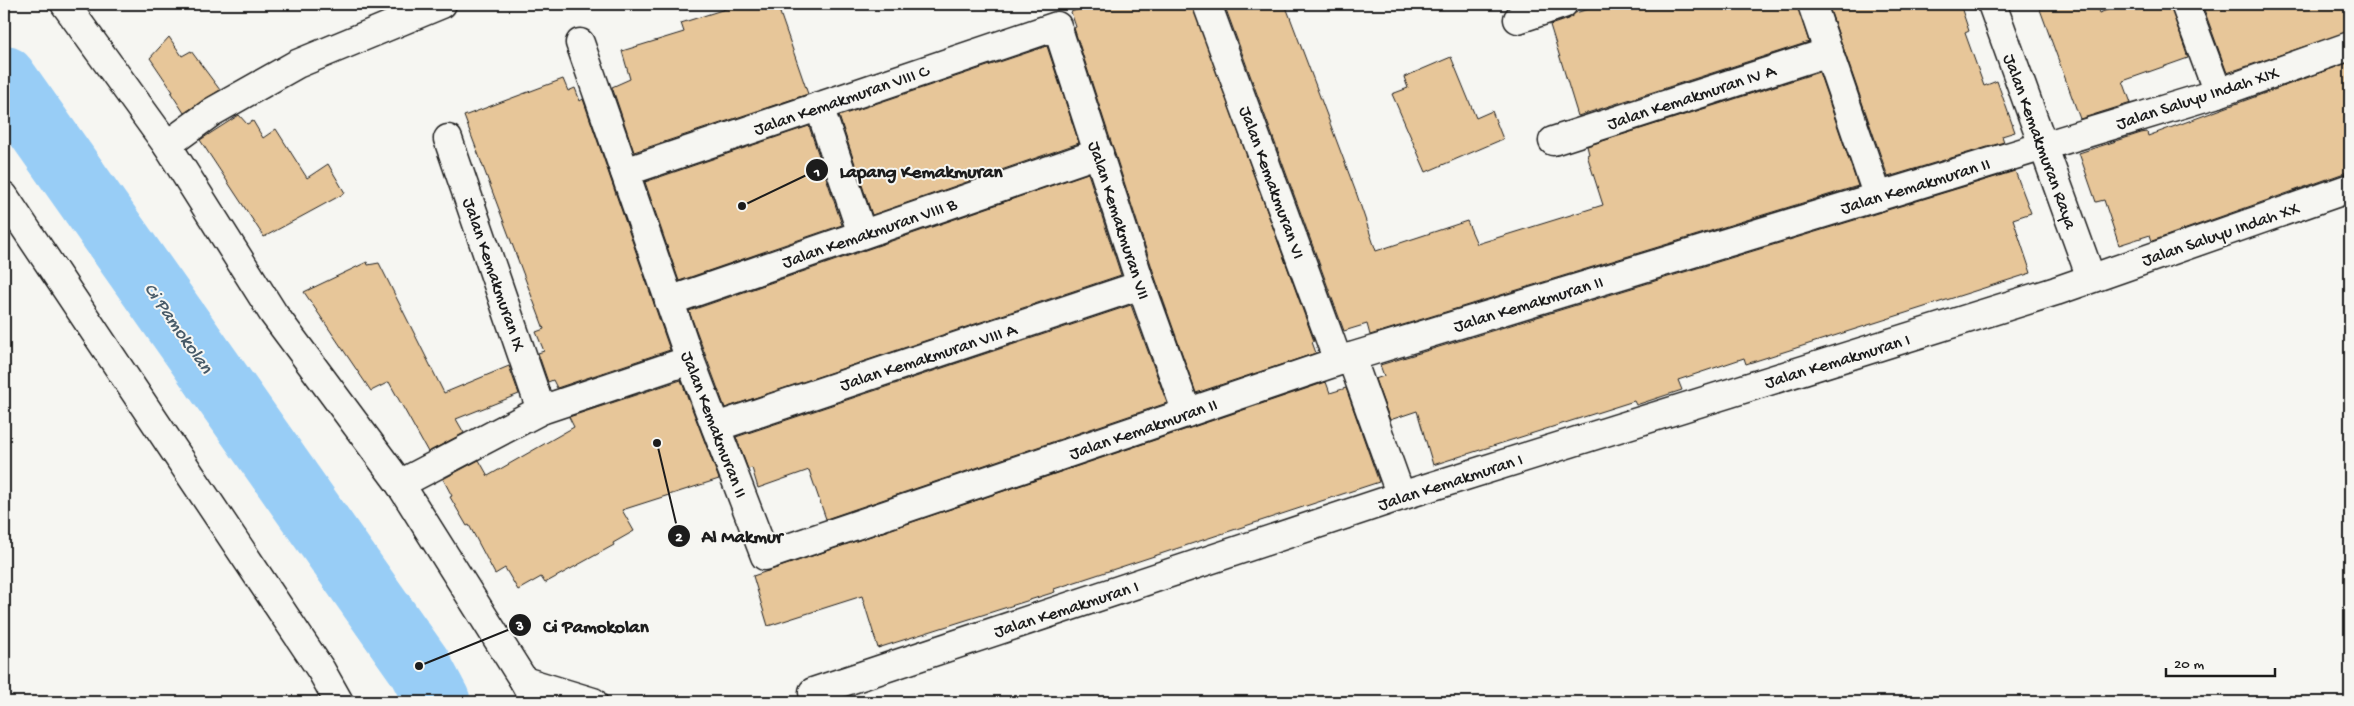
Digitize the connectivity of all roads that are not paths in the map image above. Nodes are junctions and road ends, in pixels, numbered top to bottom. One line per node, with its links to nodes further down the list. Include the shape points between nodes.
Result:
1 (65, 4): 17 (street)
2 (442, 4): 17 (street, via 297,64 212,112)
3 (1207, 4): 28 (street, Jalan Kemakmuran VI)
4 (1563, 4): 8 (street)
5 (1812, 4): 12 (street)
6 (1992, 4): 18 (street, Jalan Kemakmuran Raya)
7 (2185, 4): 13 (street)
8 (1518, 19)
9 (1057, 26): 14 (street, Jalan Kemakmuran VIII C); 19 (street, Jalan Kemakmuran VII)
10 (580, 43): 20 (street, Jalan Kemakmuran II)
11 (2350, 46): 13 (street, Jalan Saluyu Indah XIX)
12 (1829, 52): 16 (street, Jalan Kemakmuran IV A); 23 (street)
13 (2218, 93): 18 (street, Jalan Saluyu Indah XIX)
14 (819, 106): 20 (street, Jalan Kemakmuran VIII C); 24 (street)
15 (448, 139): 30 (street, Jalan Kemakmuran IX)
16 (1553, 140)
17 (167, 145): 33 (street, via 273,313)
18 (2043, 145): 23 (street, Jalan Kemakmuran II); 25 (street, Jalan Kemakmuran Raya)
19 (1099, 154): 24 (street, Jalan Kemakmuran VIII B); 26 (street, Jalan Kemakmuran VII)
20 (625, 172): 27 (street, Jalan Kemakmuran II)
21 (2350, 188): 25 (street, Jalan Saluyu Indah XX)
22 (4, 196): 37 (street, via 321,670)
23 (1878, 197): 28 (street, Jalan Kemakmuran II)
24 (862, 234): 27 (street, Jalan Kemakmuran VIII B)
25 (2091, 278): 34 (street, Jalan Kemakmuran I)
26 (1141, 285): 31 (street, Jalan Kemakmuran VII); 32 (street, Jalan Kemakmuran VIII A)
27 (669, 301): 29 (street, Jalan Kemakmuran II)
28 (1345, 359): 31 (street, Jalan Kemakmuran II); 34 (street, Jalan Kemakmuran VI)
29 (690, 360): 30 (street); 32 (street, Jalan Kemakmuran II)
30 (541, 410): 33 (street)
31 (1187, 413): 32 (street, Jalan Kemakmuran II, via 765,556)
32 (716, 427)
33 (400, 484): 35 (street)
34 (1401, 496): 36 (street, Jalan Kemakmuran I)
35 (530, 692): 38 (street)
36 (812, 692)
37 (339, 702)
38 (593, 702)

